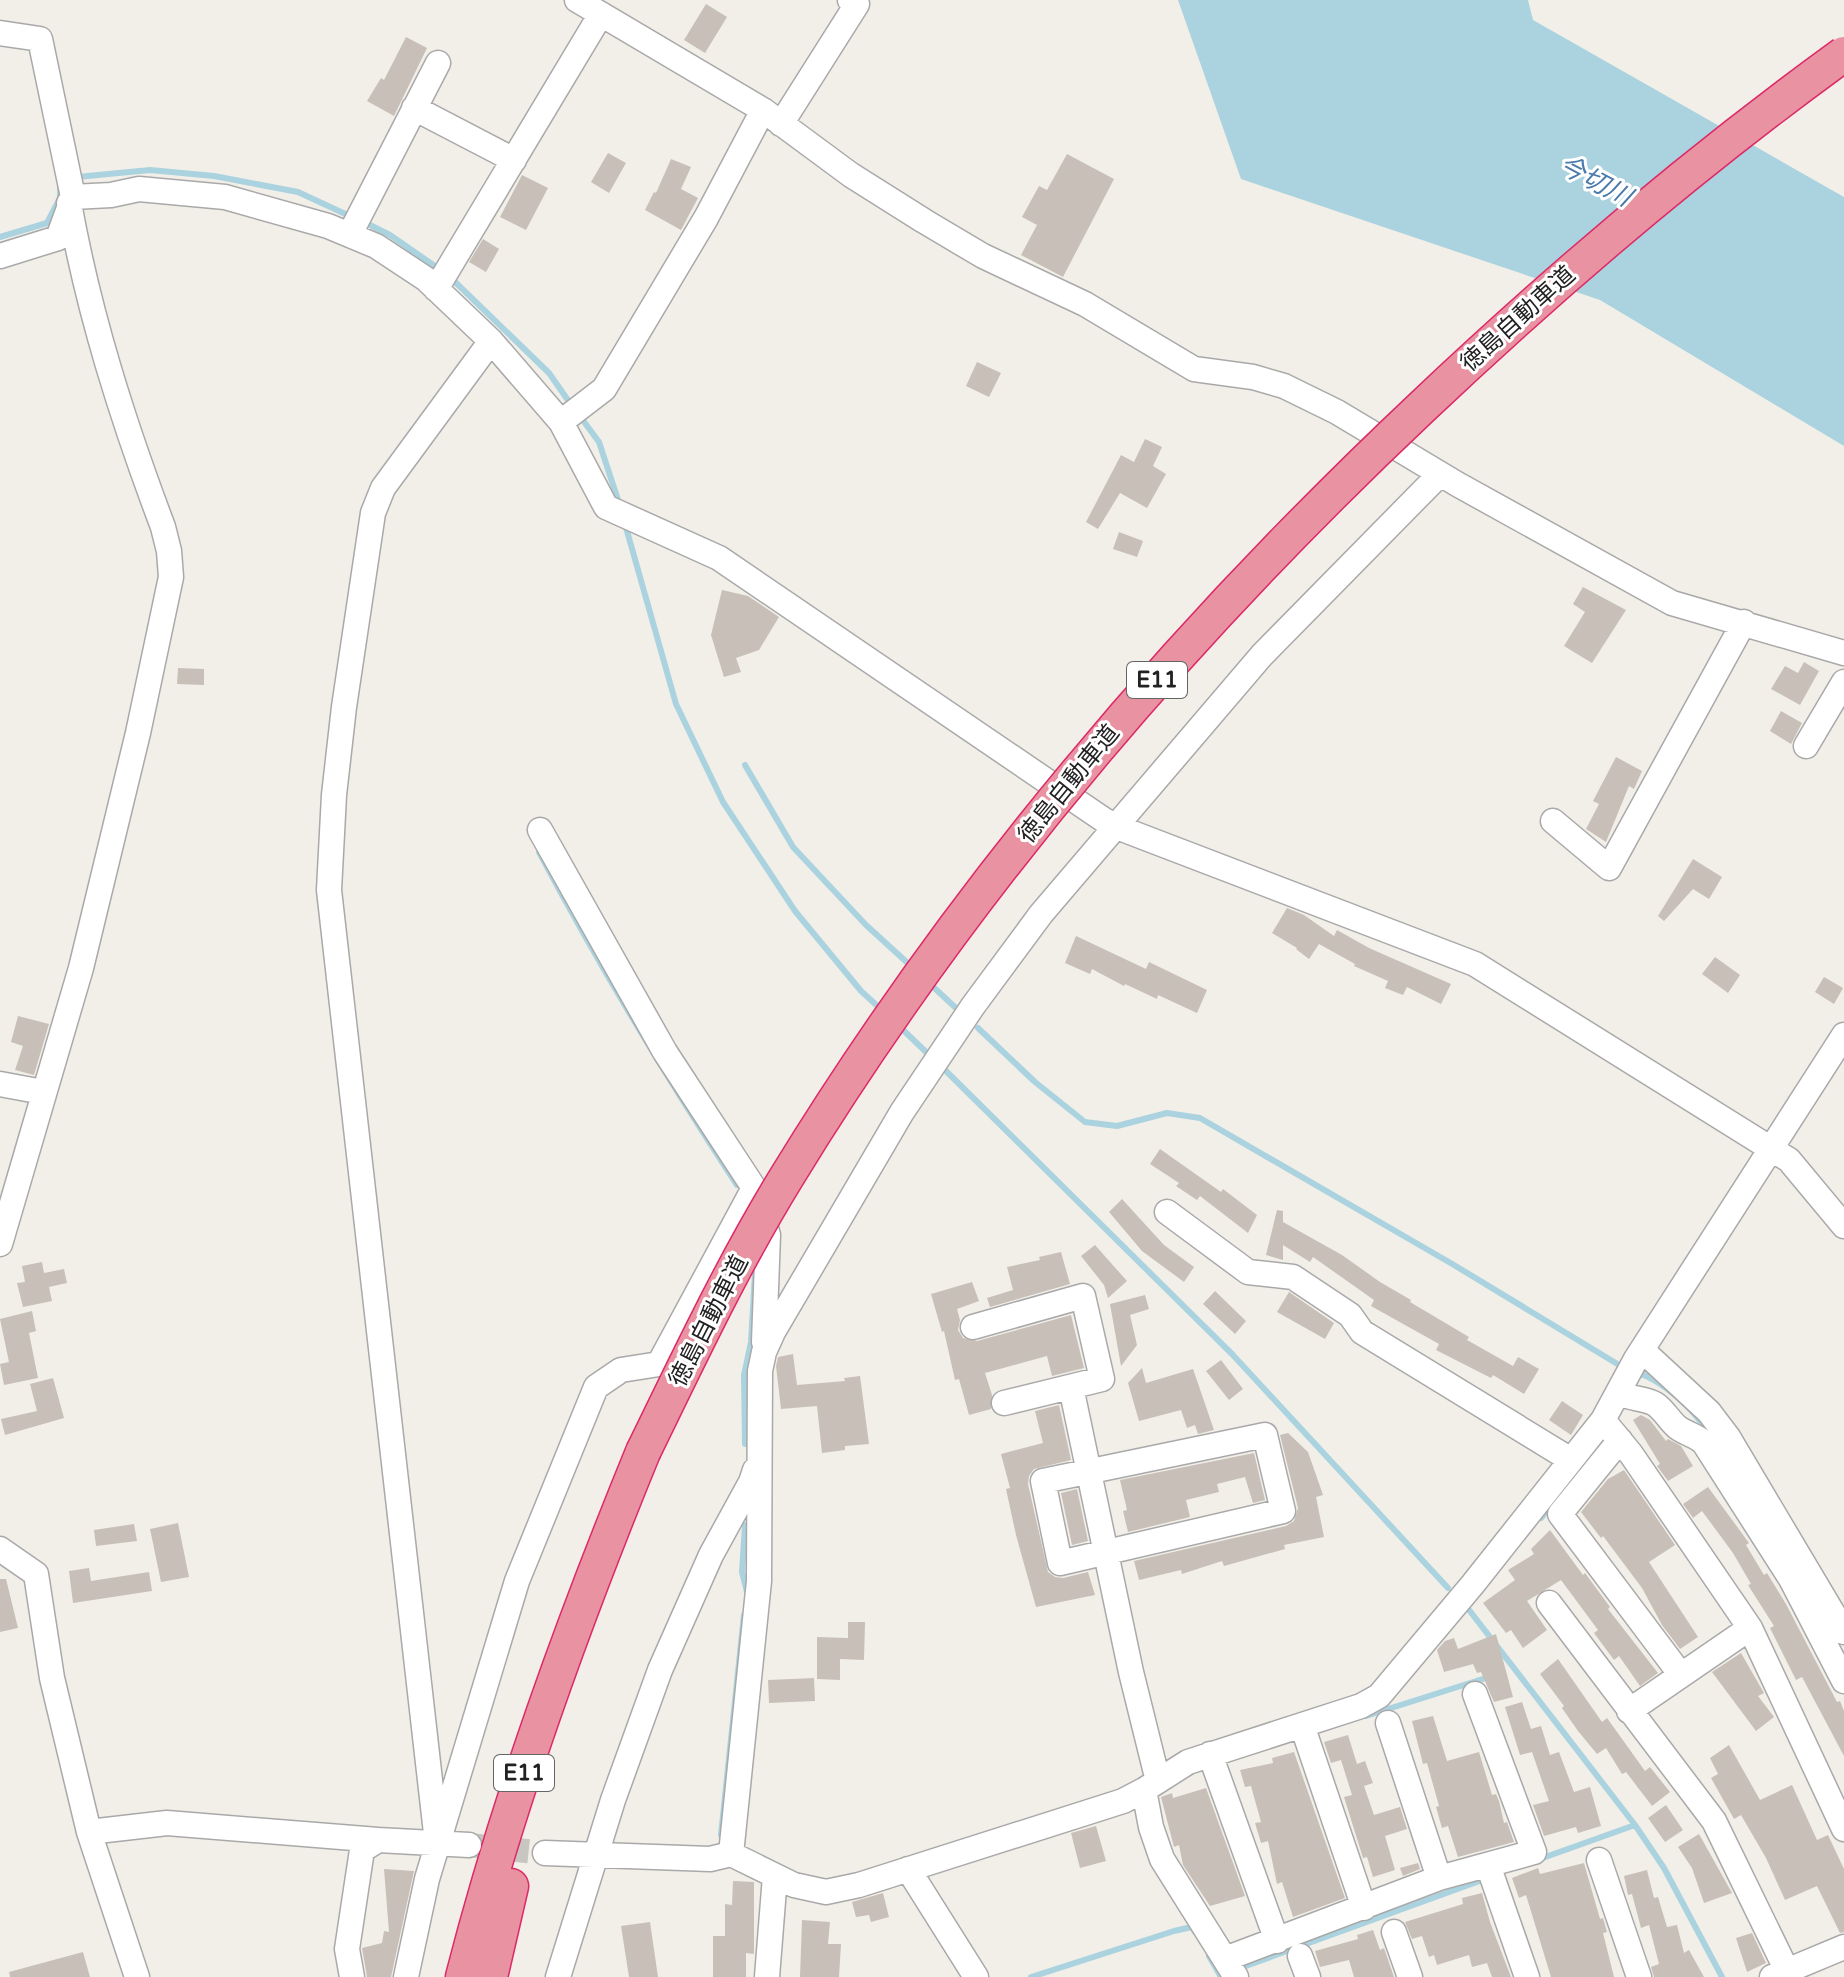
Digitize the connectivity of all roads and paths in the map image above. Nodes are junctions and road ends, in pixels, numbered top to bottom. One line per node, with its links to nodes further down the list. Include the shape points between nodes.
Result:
1 (577, 0): 3 (street)
2 (850, 0): 8 (street, via 857,4)
3 (601, 14): 8 (street); 9 (street)
4 (0, 33): 10 (street, via 40,39)
5 (1844, 54): 45 (highway, 徳島自動車道 / E11, bridge, via 1623,225 1351,473 1232,595 1039,819 956,925 858,1066 769,1208 701,1331)
6 (438, 63): 7 (street)
7 (414, 108): 9 (street); 11 (street)
8 (772, 117): 15 (street, via 604,389); 16 (street, via 924,221 983,256 1085,304 1194,369 1284,386)
9 (514, 160): 13 (street)
10 (71, 200): 11 (street, via 139,189 225,197); 12 (street, via 58,238); 26 (street, via 77,249 111,380 163,527 171,577 81,968)
11 (350, 234): 13 (street)
12 (0, 256)
13 (436, 289): 14 (street)
14 (491, 341): 15 (street); 60 (street, via 383,488 373,513 344,707 329,890)
15 (573, 413): 22 (street, via 606,507 719,558)
16 (1440, 474): 17 (street, via 1672,603); 22 (street, via 1262,655)
17 (1744, 622): 18 (street); 21 (street, via 1609,868)
18 (1844, 653)
19 (1844, 682): 20 (street)
20 (1806, 746)
21 (1553, 821)
22 (1115, 826): 27 (street, via 1475,964); 33 (street, via 1041,914 902,1112)
23 (540, 830): 28 (street, via 665,1052)
24 (1844, 1035): 27 (street)
25 (0, 1084): 26 (street)
26 (43, 1092): 31 (street)
27 (1773, 1149): 30 (street, via 1789,1160); 34 (street)
28 (754, 1188): 33 (street, via 768,1235); 60 (street, via 659,1364 621,1370 596,1387 517,1581)
29 (1167, 1212): 41 (street, via 1248,1272 1293,1277 1350,1315 1362,1332)
30 (1844, 1226)
31 (0, 1244)
32 (973, 1327): 35 (street, via 1083,1296 1102,1379)
33 (764, 1352): 40 (street)
34 (1631, 1371): 37 (street); 38 (street, via 1709,1412); 38 (street, via 1632,1400 1658,1406 1680,1430)
35 (1071, 1387): 36 (street); 42 (street)
36 (1004, 1403)
37 (1603, 1420): 39 (street); 41 (street)
38 (1709, 1431): 48 (street); 50 (street)
39 (1620, 1440): 47 (street); 49 (street, via 1560,1514)
40 (759, 1456): 63 (street, via 660,1670); 64 (street, via 759,1581)
41 (1571, 1460): 54 (street, via 1379,1696)
42 (1089, 1471): 44 (street); 44 (street, via 1043,1481 1060,1563); 44 (street, via 1265,1435 1283,1511)
43 (0, 1549): 58 (street, via 36,1574 52,1678)
44 (1106, 1552): 56 (street)
45 (594, 1572): 79 (highway, 徳島自動車道 / E11, via 516,1797); 80 (highway, 徳島自動車道 / E11, via 530,1800)
46 (1549, 1603): 52 (street)
47 (1750, 1628): 49 (street); 57 (street)
48 (1844, 1632)
49 (1681, 1675): 52 (street)
50 (1844, 1681)
51 (1475, 1694): 66 (street, via 1534,1852)
52 (1629, 1711): 75 (street, via 1714,1821)
53 (1388, 1723): 69 (street)
54 (1302, 1725): 55 (street); 70 (street)
55 (1210, 1754): 56 (street); 72 (street)
56 (1151, 1786): 67 (street, via 1063,1822); 74 (street, via 1151,1827 1162,1859)
57 (1844, 1829)
58 (89, 1832): 59 (street, via 167,1823); 76 (street)
59 (378, 1840): 60 (street); 77 (street, via 362,1850 347,1949)
60 (437, 1842): 61 (street); 78 (street)
61 (469, 1845)
62 (545, 1853): 63 (street)
63 (597, 1854): 64 (street, via 710,1859); 81 (street)
64 (731, 1854): 68 (street)
65 (1599, 1860): 86 (street)
66 (1488, 1865): 69 (street); 85 (street)
67 (908, 1869): 68 (street, via 826,1892); 83 (street)
68 (775, 1876): 82 (street)
69 (1439, 1878): 70 (street)
70 (1364, 1908): 72 (street)
71 (1394, 1932): 84 (street)
72 (1277, 1941): 74 (street)
73 (1844, 1947): 75 (street)
74 (1231, 1968)
75 (1783, 1975)
76 (137, 1977)
77 (352, 1977)
78 (406, 1977)
79 (463, 1977)
80 (490, 1977)
81 (558, 1977)
82 (767, 1977)
83 (976, 1977)
84 (1410, 1977)
85 (1527, 1977)
86 (1639, 1977)

